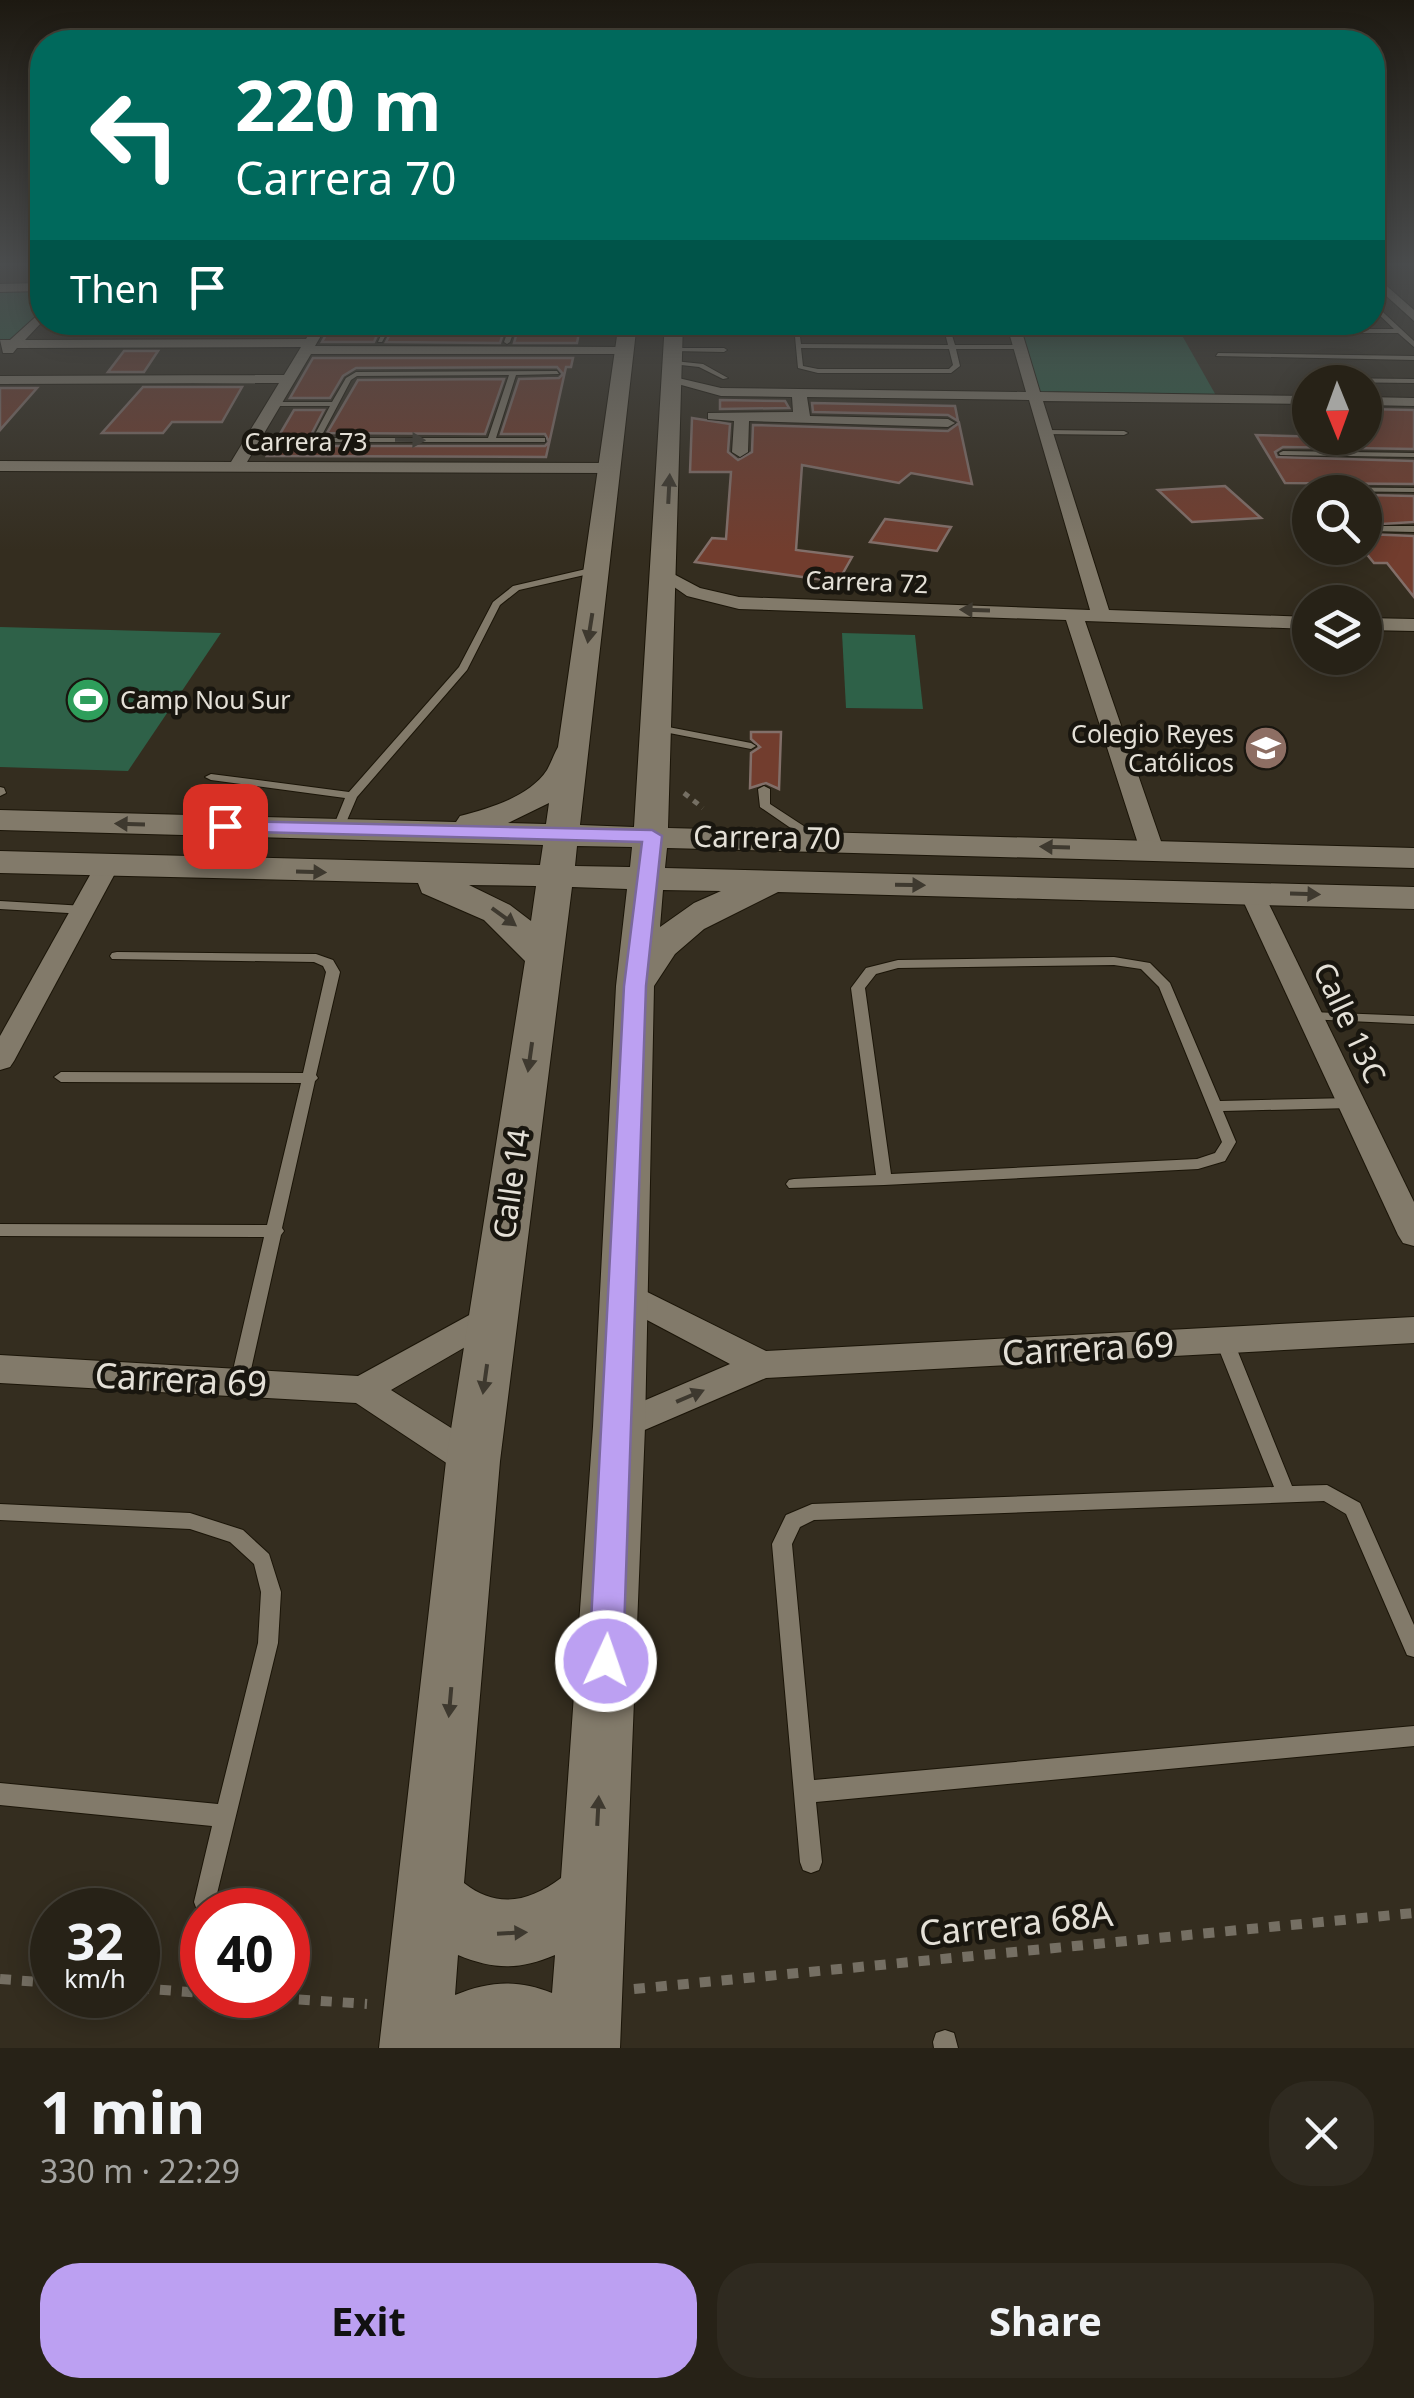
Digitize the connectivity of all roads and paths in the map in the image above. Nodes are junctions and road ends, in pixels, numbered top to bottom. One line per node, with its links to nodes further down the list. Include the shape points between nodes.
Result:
1 (674, 359): 41 (street, one-way to 1)
2 (300, 360): 11 (street)
3 (623, 360): 36 (street, Calle 14)
4 (675, 360): 15 (street)
5 (675, 360): 15 (street)
6 (800, 360): 7 (lane, via 800,366 818,371 944,372 956,369)
7 (956, 360)
8 (1023, 360): 17 (street)
9 (557, 372): 10 (lane)
10 (513, 373): 22 (lane, via 356,374); 30 (lane)
11 (290, 378): 12 (street); 21 (street)
12 (0, 380)
13 (1382, 380): 14 (lane)
14 (1414, 380)
15 (723, 385): 16 (street)
16 (800, 393): 17 (street); 25 (street)
17 (1034, 396): 18 (street); 27 (street)
18 (1292, 400)
19 (1382, 401): 20 (street)
20 (1414, 402)
21 (274, 404): 22 (lane); 35 (street)
22 (333, 404): 30 (lane, one-way to 30, via 322,439)
23 (713, 416): 24 (street)
24 (742, 416): 25 (street); 31 (street)
25 (800, 416): 26 (street)
26 (948, 423)
27 (1045, 432): 28 (lane); 47 (street)
28 (1124, 433)
29 (542, 440): 30 (lane)
30 (491, 441)
31 (740, 452)
32 (1282, 453): 33 (lane)
33 (1414, 455)
34 (0, 466): 35 (street, Carrera 73)
35 (236, 467): 36 (street, Carrera 73)
36 (611, 468): 42 (street, Calle 14)
37 (1382, 490): 38 (lane)
38 (1414, 490)
39 (1382, 529): 40 (lane)
40 (1414, 529)
41 (667, 543): 42 (street, via 656,552); 44 (street)
42 (623, 550): 43 (street, Calle 14)
43 (599, 569): 55 (street, Calle 14, one-way to 55); 59 (lane, via 516,588 496,604 464,668)
44 (666, 575): 45 (street, Carrera 72, one-way to 44, via 739,603 694,592); 53 (street)
45 (1072, 613): 47 (street, Carrera 72); 66 (street)
46 (1292, 613): 47 (street, Carrera 72)
47 (1100, 614): 50 (street, Carrera 72)
48 (1382, 615): 49 (street)
49 (1414, 616)
50 (1292, 621)
51 (1382, 624): 52 (street)
52 (1414, 625)
53 (658, 728): 54 (lane); 57 (street)
54 (751, 746)
55 (571, 750): 62 (street, via 558,779 522,806 460,826); 63 (street, Calle 14)
56 (211, 777): 59 (lane)
57 (656, 782): 64 (street); 65 (street, via 678,807 705,822 740,833)
58 (764, 788): 65 (lane, via 764,804)
59 (352, 796): 61 (lane)
60 (0, 820): 61 (street, Carrera 70, one-way to 60)
61 (338, 830): 62 (street, Carrera 70)
62 (403, 832): 63 (street, Carrera 70)
63 (562, 834): 64 (street, Carrera 70); 72 (street, Calle 14)
64 (652, 836): 65 (street, Carrera 70); 73 (street)
65 (808, 839): 66 (street, Carrera 70, one-way to 65)
66 (1152, 850): 67 (street, Carrera 70)
67 (1375, 856): 68 (street, Carrera 70); 76 (street, via 1356,858 1346,876 1366,891)
68 (1414, 858)
69 (0, 862): 70 (street, Carrera 70)
70 (108, 866): 71 (street, Carrera 70, one-way to 71); 78 (street)
71 (382, 874): 72 (street, Carrera 70); 80 (street, one-way to 80, via 484,903 530,939)
72 (556, 878): 73 (street, Carrera 70); 80 (street, Calle 14)
73 (648, 880): 74 (street, Carrera 70); 81 (street)
74 (812, 883): 75 (street, Carrera 70, one-way to 75); 81 (street, via 744,894 686,922)
75 (1251, 892): 76 (street, Carrera 70, one-way to 76); 82 (street, Calle 13C)
76 (1406, 897)
77 (0, 905): 78 (lane)
78 (85, 910): 84 (street)
79 (117, 956): 86 (lane, via 328,963 332,981)
80 (544, 960): 95 (street, Calle 14, one-way to 95)
81 (635, 986): 94 (street)
82 (1311, 1016): 83 (lane); 87 (street, Calle 13C)
83 (1414, 1020)
84 (0, 1061)
85 (61, 1077): 86 (lane)
86 (311, 1078): 92 (lane)
87 (1351, 1103): 88 (lane); 93 (street, Calle 13C)
88 (1216, 1106): 89 (lane, via 1229,1142 1210,1162); 89 (lane, via 1165,986 1145,966 883,966 858,988)
89 (884, 1180): 90 (lane)
90 (794, 1184)
91 (0, 1230): 92 (lane)
92 (276, 1231): 100 (lane)
93 (1414, 1235)
94 (624, 1293): 98 (street); 102 (street)
95 (493, 1315): 101 (street); 103 (street, Calle 14, one-way to 103)
96 (1414, 1330): 97 (street, Carrera 69)
97 (1225, 1342): 98 (street, Carrera 69); 104 (lane)
98 (762, 1365): 102 (street, Carrera 69, one-way to 98)
99 (0, 1370): 100 (street, Carrera 69)
100 (239, 1383): 101 (street, Carrera 69)
101 (363, 1390): 103 (street, Carrera 69)
102 (618, 1426): 113 (street, one-way to 102)
103 (474, 1461): 114 (street, Calle 14, one-way to 114)
104 (1287, 1496): 106 (lane, via 1327,1493 1353,1509); 108 (lane, via 812,1512 793,1520 782,1544)
105 (0, 1512): 110 (lane, via 190,1522 236,1536 262,1560 271,1592 268,1643)
106 (1414, 1648)
107 (1414, 1736): 108 (lane)
108 (805, 1792): 111 (lane)
109 (0, 1794): 110 (lane)
110 (226, 1816): 112 (lane)
111 (812, 1862)
112 (208, 1888)
113 (593, 1896): 114 (street, one-way to 113, via 453,1920 510,1935 541,1930); 124 (street)
114 (431, 1899): 121 (street, Calle 14)
115 (1414, 1913): 118 (path, Carrera 68A)
116 (0, 1979): 117 (path)
117 (30, 1981)
118 (624, 1990)
119 (310, 2000): 120 (path)
120 (367, 2004)
121 (415, 2048)
122 (433, 2048): 123 (street, via 466,2024 500,2016 533,2019)
123 (572, 2048)
124 (584, 2048)

